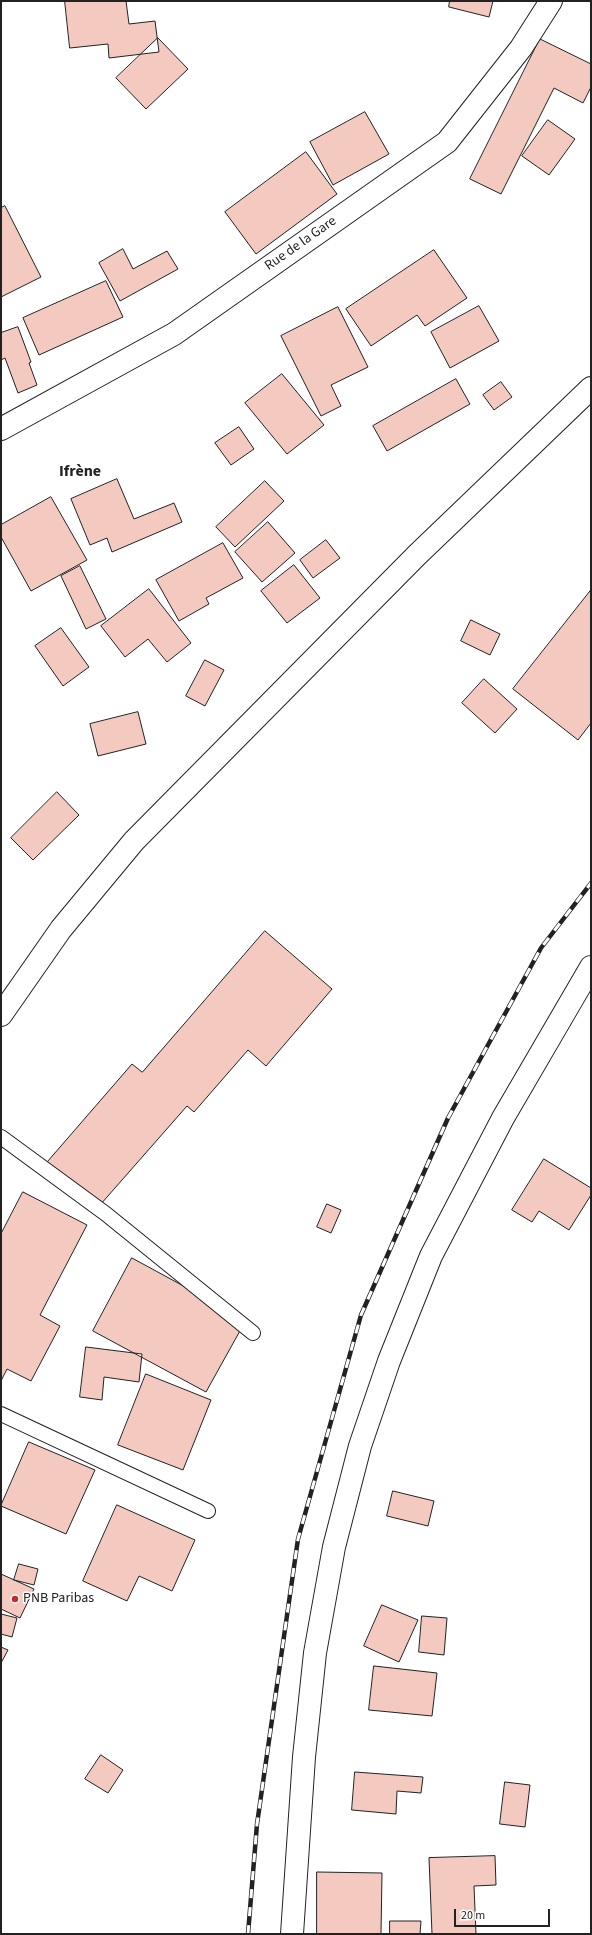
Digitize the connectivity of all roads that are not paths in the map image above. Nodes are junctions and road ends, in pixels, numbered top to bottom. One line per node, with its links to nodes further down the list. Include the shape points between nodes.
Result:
1 (550, 1): 3 (main road, Rue de la Gare, via 522,48 447,142 174,334)
2 (591, 388): 5 (main road, via 417,555 134,841 61,929)
3 (1, 429)
4 (591, 967): 10 (main road, via 503,1118 431,1256 389,1360 360,1446 334,1547 315,1653 304,1757)
5 (1, 1015)
6 (1, 1137): 7 (lane, via 106,1214)
7 (253, 1333)
8 (1, 1414): 9 (lane)
9 (208, 1511)
10 (292, 1934)

